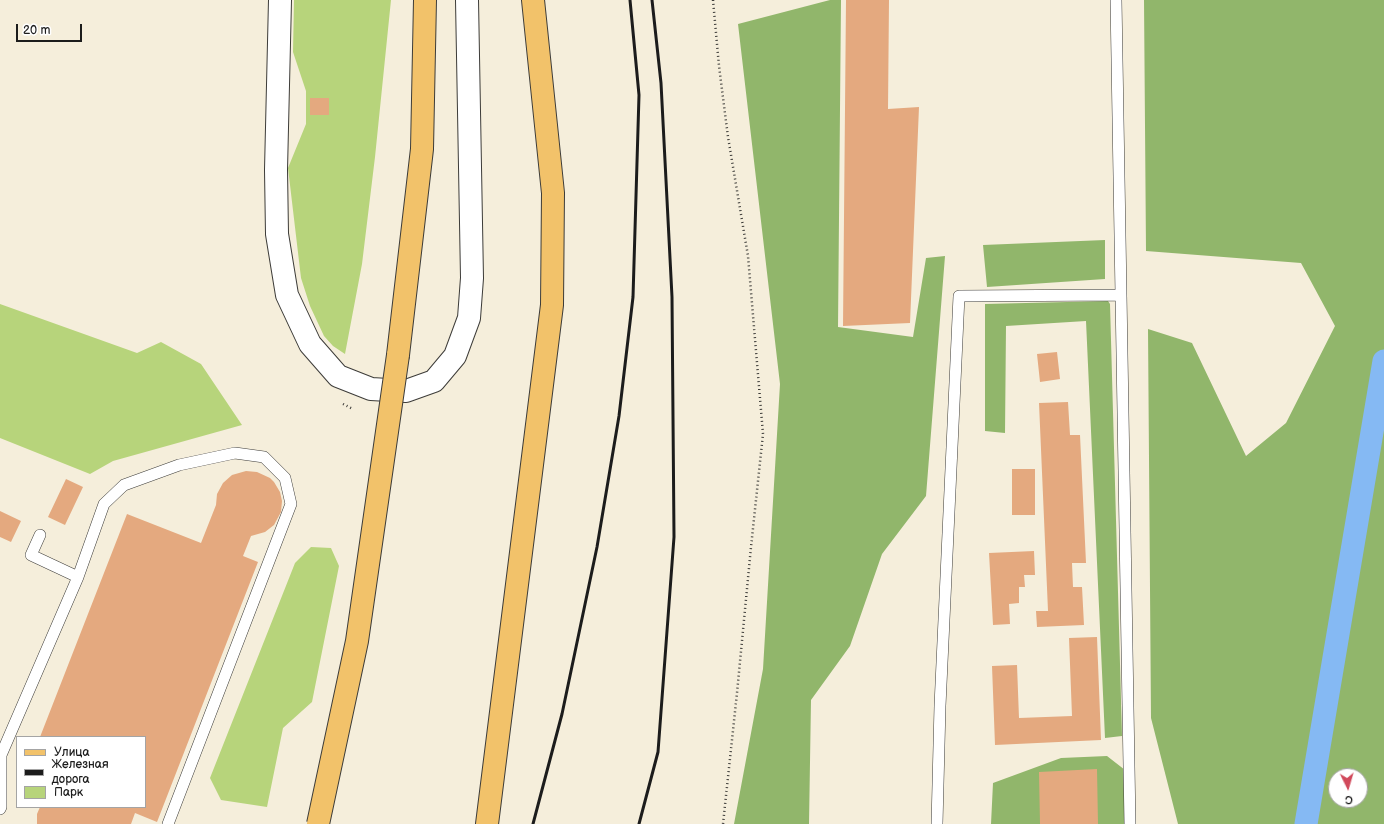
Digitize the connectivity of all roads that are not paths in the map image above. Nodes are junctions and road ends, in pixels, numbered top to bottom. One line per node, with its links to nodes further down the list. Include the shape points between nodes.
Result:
1 (280, 0): 3 (street, via 277,234 287,295 310,344 338,376 371,388 406,391 434,381 455,356 469,318 472,278)
2 (425, 0): 12 (main road, bridge, via 422,149 398,355 358,641)
3 (467, 0)
4 (533, 0): 13 (main road, via 553,193 552,305)
5 (1116, 0): 6 (lane)
6 (1121, 295): 14 (lane, via 959,296); 15 (lane)
7 (40, 535): 8 (lane, via 31,555)
8 (78, 577): 9 (lane); 11 (lane, via 104,504 124,485 179,465 235,453 264,457 285,478 291,504)
9 (0, 755): 10 (lane)
10 (0, 809)
11 (168, 824)
12 (318, 824)
13 (487, 824)
14 (937, 824)
15 (1130, 824)

